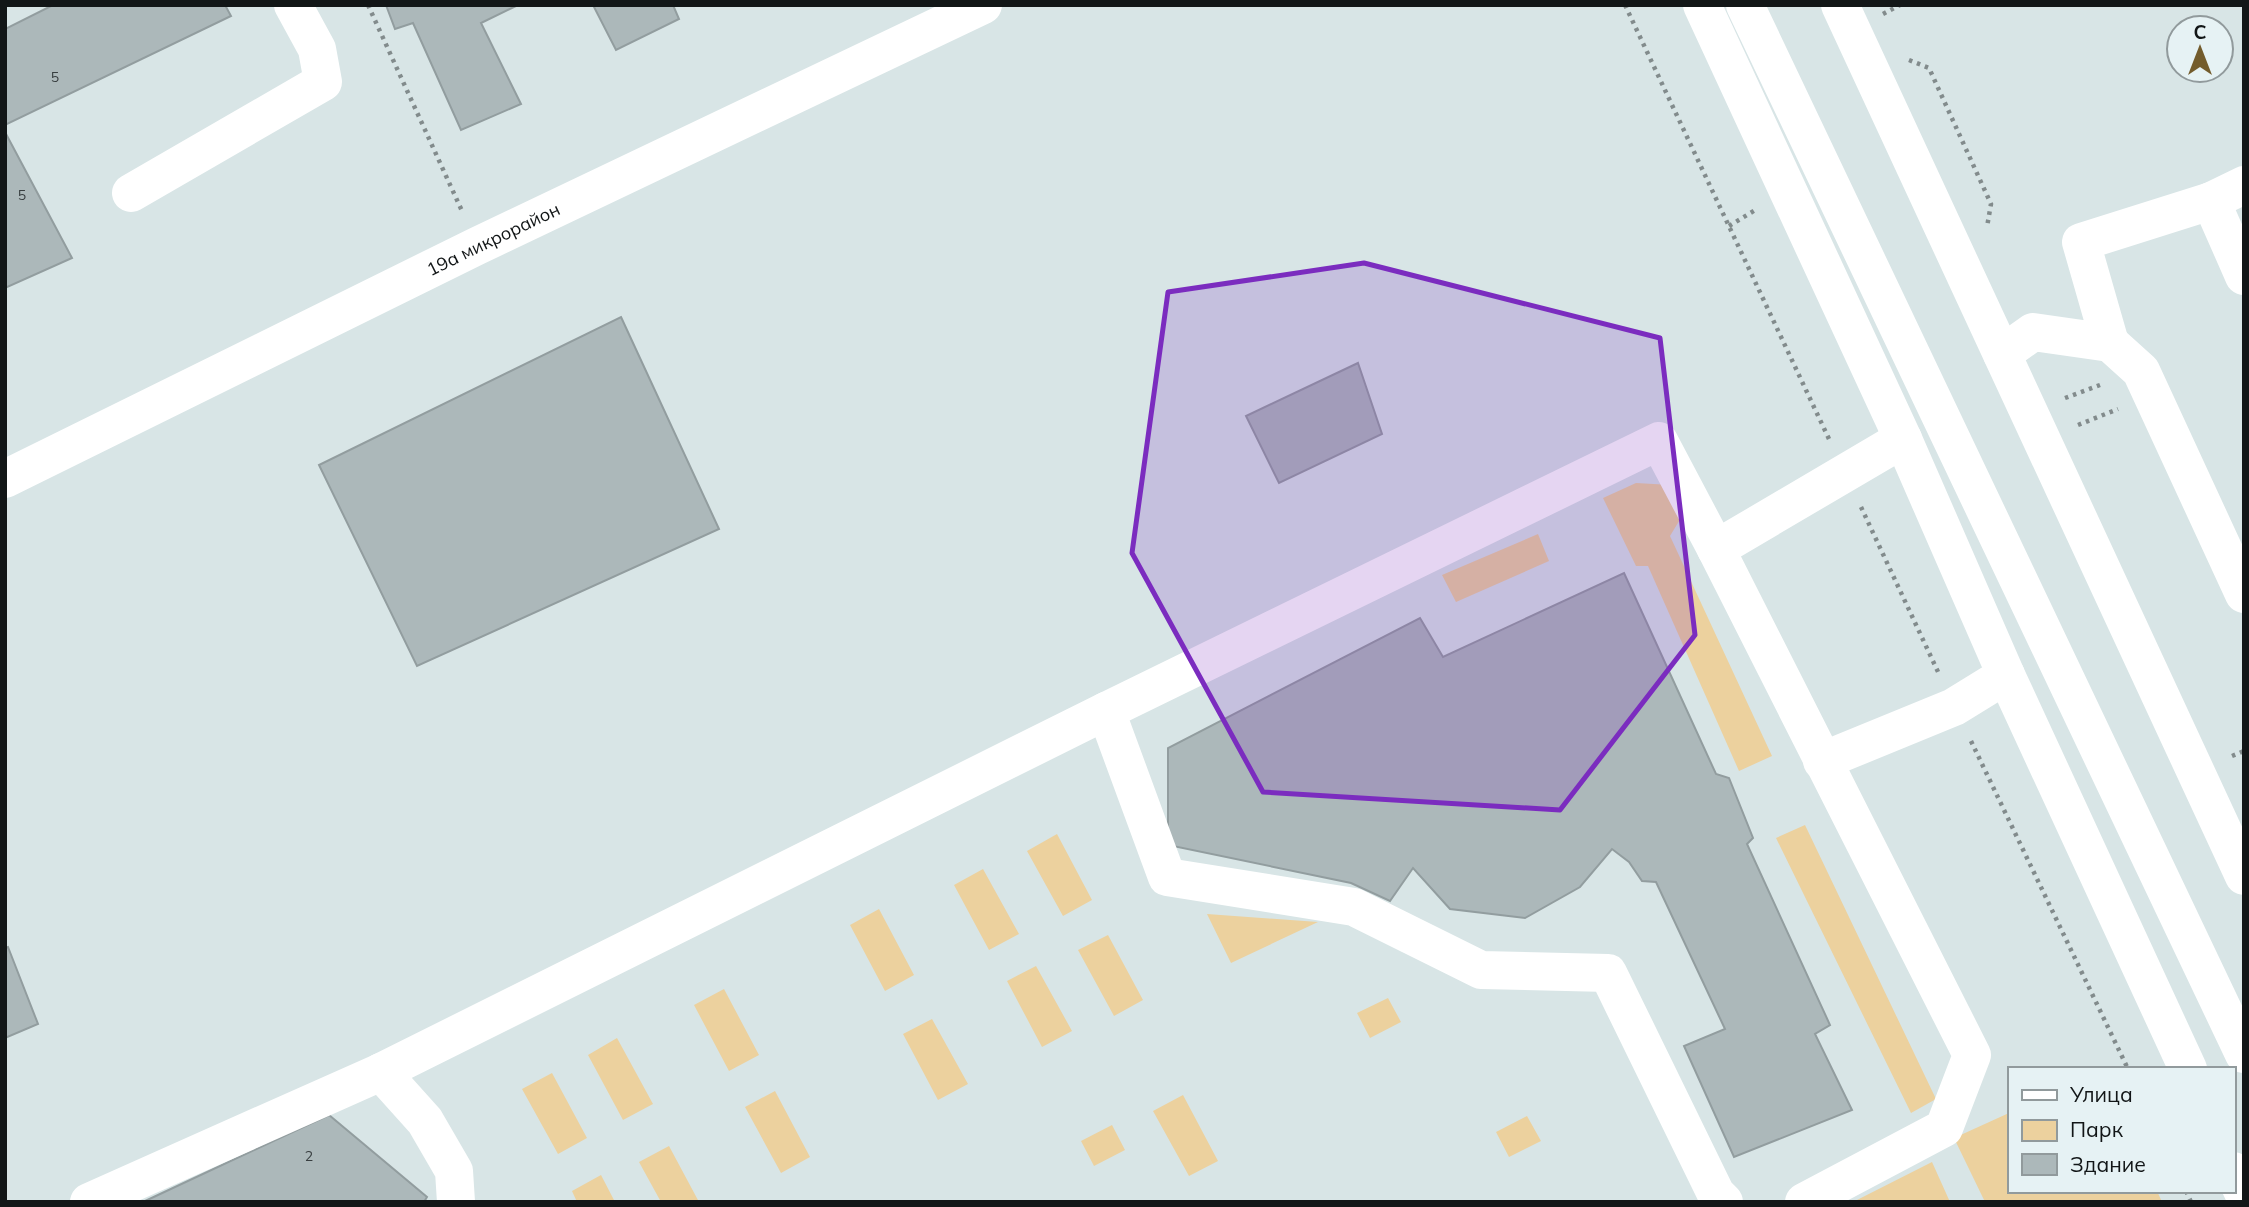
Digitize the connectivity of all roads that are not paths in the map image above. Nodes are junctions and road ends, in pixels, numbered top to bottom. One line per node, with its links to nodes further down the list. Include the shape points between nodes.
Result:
1 (293, 5): 6 (street, via 317,49 323,82)
2 (983, 5): 12 (street, 19а микрорайон, via 477,246)
3 (1702, 5): 11 (street)
4 (1745, 5): 19 (street)
5 (1840, 5): 10 (street)
6 (131, 193)
7 (2227, 193): 8 (street); 9 (street, via 2081,242)
8 (2244, 276)
9 (2110, 343): 10 (street, via 2033,332); 14 (street, via 2141,371)
10 (2002, 354): 18 (street)
11 (1903, 439): 13 (street); 15 (street)
12 (5, 479)
13 (1716, 549): 16 (street, via 1659,441); 17 (street)
14 (2244, 594)
15 (2006, 675): 17 (street, via 1954,707); 20 (street)
16 (1106, 711): 21 (street); 26 (street, via 1167,877 1354,907 1481,970 1608,973 1716,1194)
17 (1822, 761): 27 (street, via 1972,1055 1944,1128)
18 (2244, 876)
19 (2240, 1035)
20 (2187, 1067)
21 (381, 1072): 24 (street); 25 (street, via 425,1121 454,1171)
22 (2235, 1175): 23 (street)
23 (2244, 1194)
24 (89, 1202)
25 (456, 1202)
26 (1724, 1202)
27 (1804, 1202)

